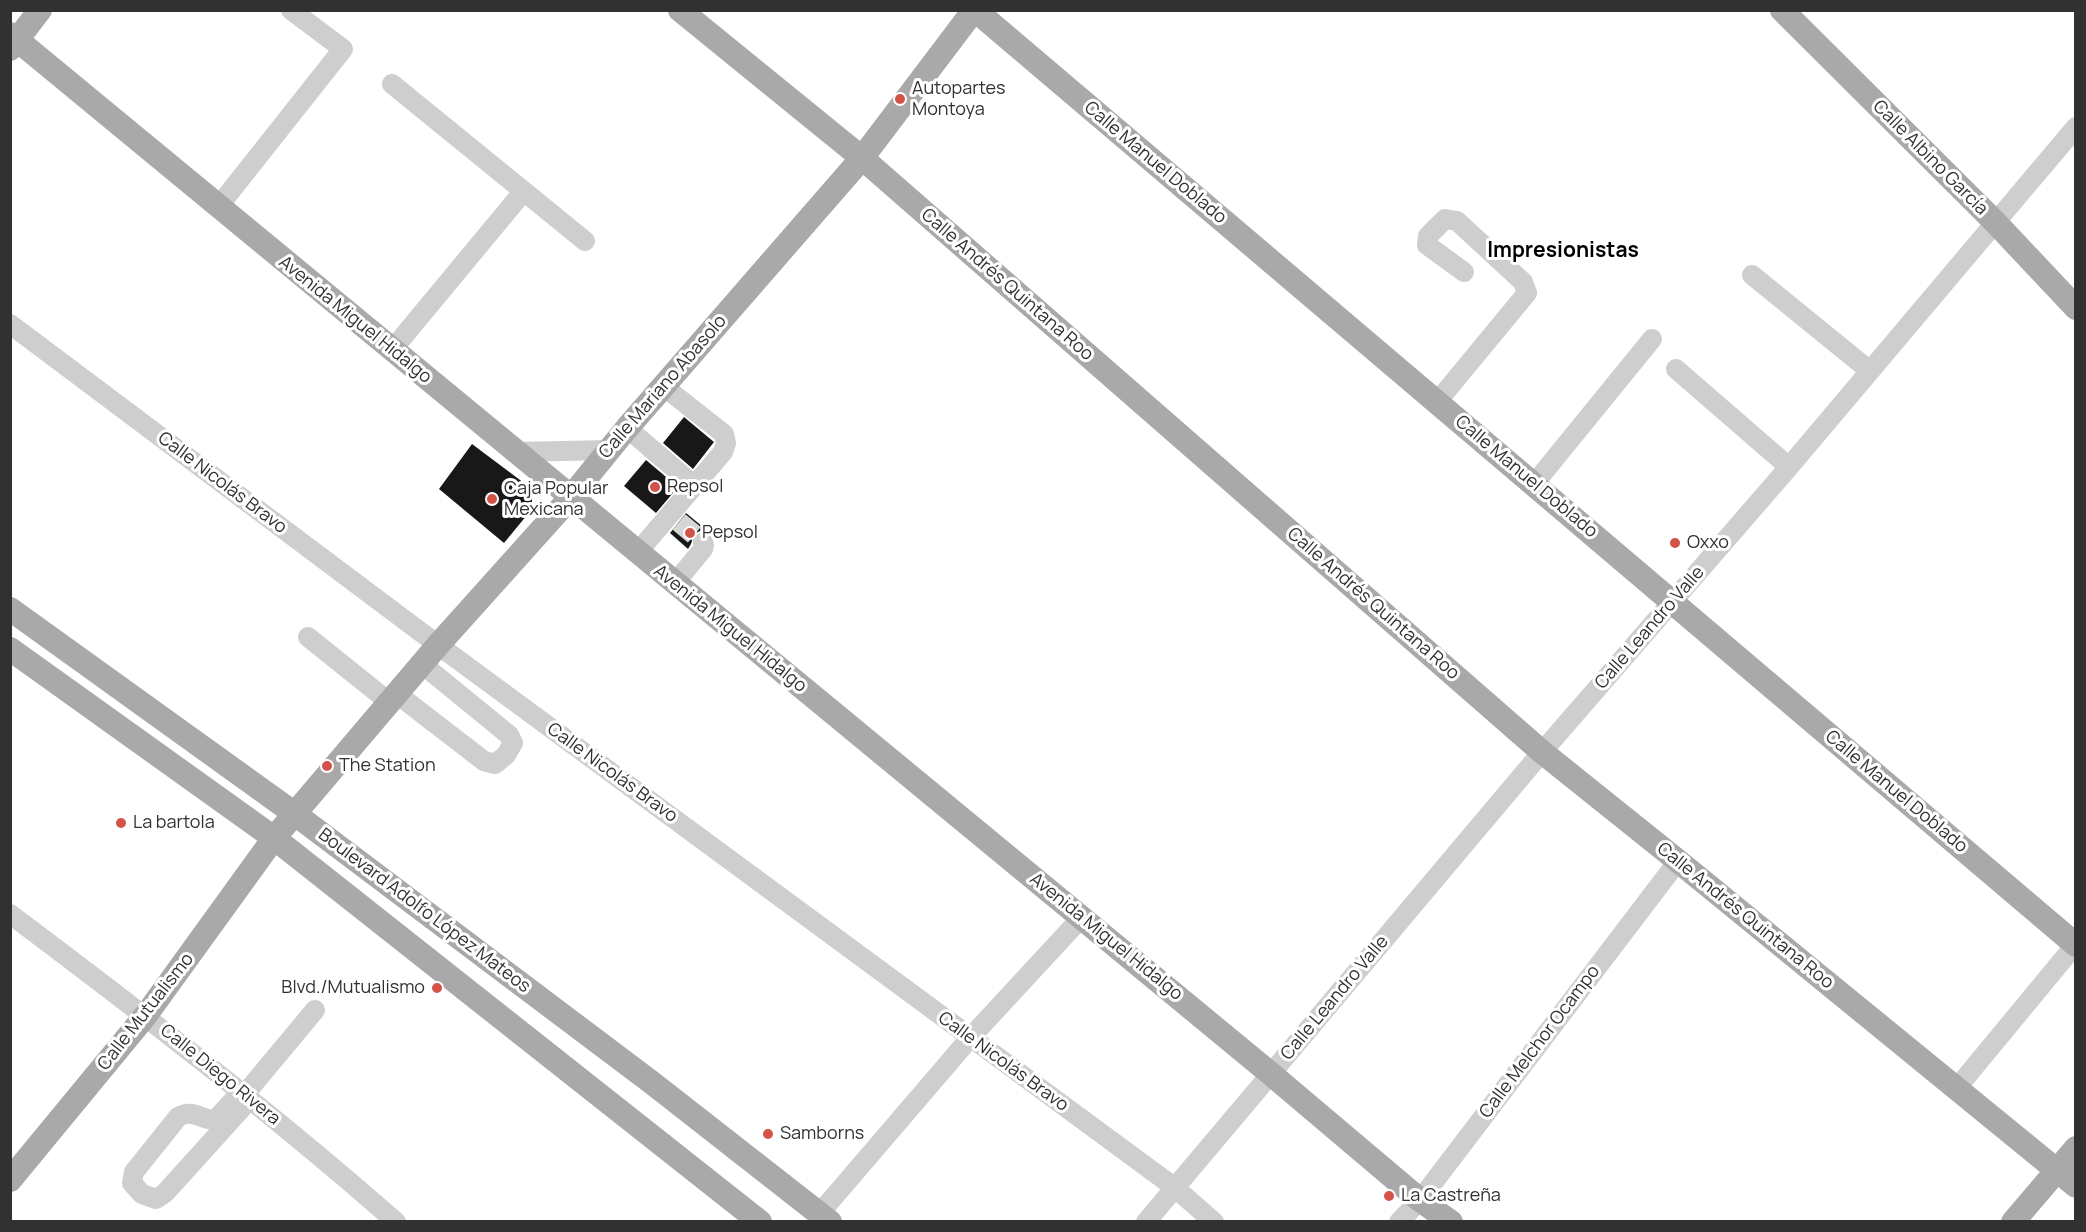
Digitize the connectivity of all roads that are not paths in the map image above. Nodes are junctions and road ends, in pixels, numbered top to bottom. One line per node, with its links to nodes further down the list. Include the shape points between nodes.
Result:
1 (40, 10): 6 (main road)
2 (291, 10): 11 (street, via 343,49)
3 (680, 10): 9 (main road, Calle Andrés Quintana Roo)
4 (974, 10): 9 (main road, Calle Mariano Abasolo); 23 (main road, Calle Manuel Doblado)
5 (1782, 10): 12 (main road, Calle Albino García)
6 (13, 41): 11 (main road, Avenida Miguel Hidalgo)
7 (392, 84): 10 (street)
8 (2076, 127): 12 (street, Calle Leandro Valle)
9 (862, 158): 22 (main road, Calle Mariano Abasolo); 41 (main road, Calle Andrés Quintana Roo)
10 (523, 192): 13 (street); 19 (street)
11 (218, 207): 19 (main road, Avenida Miguel Hidalgo)
12 (1995, 222): 16 (main road, Calle Albino García); 21 (street, Calle Leandro Valle)
13 (585, 241)
14 (1464, 272): 23 (street, via 1427,245 1428,236 1445,219 1457,220 1523,282 1527,293)
15 (1752, 275): 21 (street)
16 (2076, 308)
17 (10, 324): 37 (street, Calle Nicolás Bravo)
18 (1652, 339): 28 (street)
19 (393, 350): 26 (main road, Avenida Miguel Hidalgo)
20 (1676, 369): 27 (street)
21 (1870, 371): 27 (street, Calle Leandro Valle)
22 (663, 386): 24 (main road, Calle Mariano Abasolo); 29 (street, via 724,434 723,452)
23 (1437, 402): 28 (main road, Calle Manuel Doblado)
24 (627, 428): 25 (main road, Calle Mariano Abasolo); 29 (street)
25 (609, 450): 26 (street); 30 (main road, Calle Mariano Abasolo)
26 (515, 452): 30 (main road, Avenida Miguel Hidalgo)
27 (1790, 467): 34 (street, Calle Leandro Valle)
28 (1534, 484): 34 (main road, Calle Manuel Doblado)
29 (695, 486): 32 (street, via 674,518)
30 (570, 498): 32 (main road, Avenida Miguel Hidalgo); 37 (main road, Calle Mariano Abasolo)
31 (702, 542): 33 (street, via 703,549)
32 (637, 553): 33 (main road, Avenida Miguel Hidalgo)
33 (675, 583): 46 (main road, Avenida Miguel Hidalgo)
34 (1672, 601): 41 (street, Calle Leandro Valle); 47 (main road, Calle Manuel Doblado)
35 (10, 609): 42 (main road, Boulevard Adolfo López Mateos)
36 (308, 637): 40 (street)
37 (438, 645): 39 (main road, Calle Mariano Abasolo); 50 (street, Calle Nicolás Bravo)
38 (10, 649): 43 (main road, Boulevard Adolfo López Mateos)
39 (422, 664): 40 (main road, Calle Mariano Abasolo); 40 (street, via 509,735 513,743 506,754 495,764 484,761)
40 (393, 698): 42 (main road, Calle Mariano Abasolo)
41 (1542, 752): 44 (main road, Calle Andrés Quintana Roo); 51 (street, Calle Leandro Valle)
42 (295, 814): 43 (main road, Calle Mariano Abasolo); 61 (main road, Boulevard Adolfo López Mateos)
43 (274, 838): 49 (main road, Calle Mutualismo); 63 (main road, Boulevard Adolfo López Mateos)
44 (1678, 861): 52 (main road, Calle Andrés Quintana Roo); 60 (street, Calle Melchor Ocampo)
45 (10, 914): 49 (street, Calle Diego Rivera)
46 (1082, 917): 50 (street); 51 (main road, Avenida Miguel Hidalgo)
47 (2075, 945): 52 (street)
48 (315, 1010): 53 (street)
49 (146, 1015): 53 (street, Calle Diego Rivera); 57 (main road, Calle Mutualismo)
50 (970, 1038): 59 (street, Calle Nicolás Bravo); 61 (street)
51 (1271, 1074): 59 (street, Calle Leandro Valle); 60 (main road, Avenida Miguel Hidalgo)
52 (1956, 1089): 56 (main road, Calle Andrés Quintana Roo)
53 (246, 1095): 54 (street); 62 (street, Calle Diego Rivera)
54 (230, 1113): 54 (street, via 213,1120 185,1113 178,1117 134,1172 132,1183 142,1194 156,1199 165,1193)
55 (2076, 1148): 56 (main road)
56 (2057, 1170): 58 (main road, Calle Andrés Quintana Roo); 68 (main road)
57 (10, 1180)
58 (2076, 1186)
59 (1174, 1187): 64 (street, Calle Leandro Valle); 65 (street, Calle Nicolás Bravo)
60 (1420, 1200): 66 (street, Calle Melchor Ocampo); 67 (main road, Avenida Miguel Hidalgo)
61 (825, 1217)
62 (396, 1221)
63 (760, 1221)
64 (1146, 1221)
65 (1214, 1221)
66 (1399, 1221)
67 (1451, 1221)
68 (2013, 1221)

